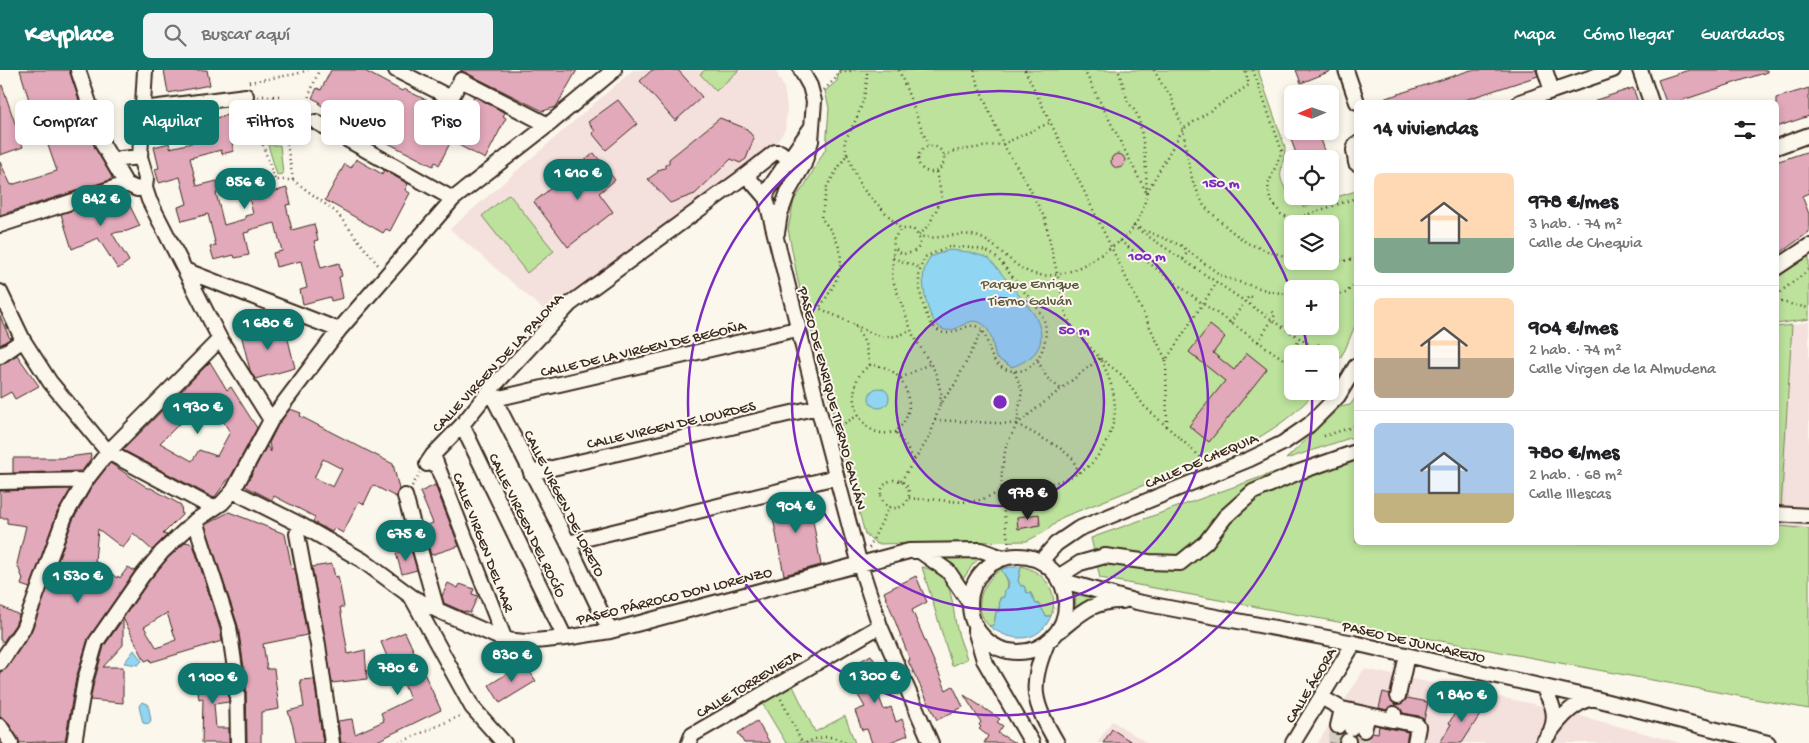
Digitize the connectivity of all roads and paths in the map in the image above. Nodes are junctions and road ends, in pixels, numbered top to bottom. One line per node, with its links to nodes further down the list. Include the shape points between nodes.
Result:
1 (78, 70): 51 (street, via 103,145)
2 (144, 70): 28 (street)
3 (308, 70): 23 (path)
4 (320, 70): 35 (path, via 307,101)
5 (396, 70): 24 (street, via 451,98)
6 (614, 70): 37 (street)
7 (801, 70): 26 (street, PASEO DE ENRIQUE TIERNO GALVÁN)
8 (855, 70): 22 (path)
9 (868, 70): 47 (path, via 866,90 855,124 844,142)
10 (899, 70): 45 (path)
11 (974, 70): 41 (path)
12 (1025, 70): 36 (path)
13 (1084, 70): 58 (path)
14 (1118, 70): 58 (path, via 1140,124)
15 (1154, 70): 39 (path, via 1171,96)
16 (1246, 70): 39 (path, via 1249,85)
17 (1253, 70): 61 (path, via 1282,151 1268,185 1270,199 1281,214 1289,218 1303,216)
18 (1346, 70): 32 (street)
19 (1545, 70): 25 (street)
20 (1612, 70): 25 (street)
21 (1640, 70): 34 (street)
22 (840, 71): 26 (path, via 824,89)
23 (296, 74)
24 (463, 75): 37 (street)
25 (1552, 91): 33 (street)
26 (812, 93): 38 (street, PASEO DE ENRIQUE TIERNO GALVÁN, via 814,116)
27 (246, 96): 29 (street); 30 (path); 31 (path, via 279,96)
28 (143, 100)
29 (212, 100)
30 (247, 100)
31 (280, 100)
32 (1356, 100)
33 (1526, 100)
34 (1650, 100)
35 (316, 122): 60 (street)
36 (1051, 122): 41 (path); 70 (path)
37 (548, 125): 60 (street)
38 (811, 128): 50 (street, PASEO DE ENRIQUE TIERNO GALVÁN); 52 (street, PASEO DE ENRIQUE TIERNO GALVÁN, via 811,141)
39 (1183, 129): 58 (path); 72 (path, via 1193,182 1204,206 1247,243)
40 (1809, 134): 46 (street)
41 (1003, 144): 48 (path, via 954,151); 82 (path, via 1045,219)
42 (141, 145): 49 (street)
43 (263, 145): 55 (path, via 275,180)
44 (287, 145): 55 (path)
45 (928, 145): 48 (path, via 938,148); 53 (path, via 920,151 920,167)
46 (1779, 146)
47 (847, 154): 64 (path, via 861,187); 97 (path, via 827,186 821,218 838,244 843,259 831,291 819,308)
48 (944, 156): 53 (path, via 943,165)
49 (140, 157): 51 (street); 57 (street, via 146,178)
50 (790, 160): 52 (street, CALLE VIRGEN DE LA PALOMA); 54 (street, CALLE VIRGEN DE LA PALOMA, via 775,152); 59 (street, PASEO DE ENRIQUE TIERNO GALVÁN, via 776,176)
51 (114, 163): 56 (street)
52 (801, 168): 66 (street, PASEO DE ENRIQUE TIERNO GALVÁN, via 780,214)
53 (936, 172): 65 (path, via 942,198)
54 (746, 175): 59 (street); 121 (street, CALLE VIRGEN DE LA PALOMA, via 570,304)
55 (293, 180): 81 (path, via 336,212)
56 (126, 184): 57 (street, via 137,189); 62 (street)
57 (145, 188): 80 (street)
58 (1146, 194): 63 (path)
59 (766, 198): 66 (street, PASEO DE ENRIQUE TIERNO GALVÁN)
60 (453, 199): 81 (street)
61 (1354, 199)
62 (0, 225)
63 (1133, 226): 67 (path); 71 (path); 75 (path)
64 (901, 229): 65 (path, via 913,229); 69 (path, via 894,238)
65 (919, 236): 69 (path, via 918,249 912,254 897,252); 82 (path, via 970,234 1000,250 1027,271)
66 (776, 238): 98 (street, PASEO DE ENRIQUE TIERNO GALVÁN)
67 (1120, 241): 70 (path); 92 (path)
68 (1809, 246): 77 (street)
69 (895, 247): 73 (path)
70 (1110, 247): 82 (path, via 1092,261); 113 (path)
71 (1188, 251): 75 (path); 86 (path, via 1223,277)
72 (1284, 256)
73 (893, 258): 78 (path); 100 (path, via 892,278)
74 (1354, 258): 76 (path)
75 (1183, 259): 83 (path)
76 (1339, 261)
77 (1779, 266)
78 (920, 268): 101 (path, via 921,293 931,324 948,334 972,326); 114 (path, via 925,257 948,247 968,247 992,254 1045,323 1046,335)
79 (1809, 270): 88 (path)
80 (187, 271): 99 (street); 103 (street)
81 (386, 274): 99 (street)
82 (1058, 275): 111 (path, via 1072,328)
83 (1217, 282): 90 (path); 92 (path)
84 (1354, 284): 87 (path, via 1346,293)
85 (0, 292): 104 (street)
86 (1284, 294)
87 (1339, 294)
88 (1779, 294)
89 (1256, 298): 90 (path, via 1249,296)
90 (1245, 301): 95 (path); 96 (path)
91 (1779, 302): 93 (path)
92 (1202, 303): 96 (path); 113 (path)
93 (1809, 308)
94 (1271, 309): 95 (path, via 1275,315)
95 (1272, 320): 102 (path); 105 (path)
96 (1230, 322): 105 (path)
97 (855, 325): 100 (path, via 886,337 901,336); 116 (path, via 865,344)
98 (797, 329): 121 (street, CALLE DE LA VIRGEN DE BEGOÑA); 123 (street, PASEO DE ENRIQUE TIERNO GALVÁN)
99 (339, 330): 125 (street)
100 (911, 330): 115 (path)
101 (982, 330): 118 (path, via 993,359 1001,367); 122 (path, via 955,384)
102 (1300, 338): 107 (path); 108 (path)
103 (220, 339): 125 (street); 134 (street)
104 (23, 340): 110 (street); 134 (street, via 50,382)
105 (1258, 342): 112 (path)
106 (1320, 342): 109 (path)
107 (1296, 345)
108 (1310, 345)
109 (1318, 345)
110 (0, 356)
111 (1100, 358): 120 (path); 129 (path, via 1123,376 1144,406); 140 (path, via 1116,403 1116,417 1099,455)
112 (1284, 359)
113 (1166, 360): 129 (path)
114 (1038, 361): 118 (path, via 1024,370); 120 (path, via 1047,378)
115 (931, 363): 119 (path); 122 (path, via 941,393)
116 (870, 365): 119 (path, via 891,370); 124 (path, via 859,376 856,387 854,397)
117 (1354, 369): 139 (street, CALLE DE CHEQUIA, via 1338,396 1309,425 1267,451)
118 (1014, 371): 127 (path, via 1022,390)
119 (900, 378): 131 (path, via 909,411)
120 (1061, 389): 127 (path)
121 (493, 394): 128 (street, CALLE VIRGEN DE LA PALOMA); 138 (street, CALLE VIRGEN DE LORETO)
122 (940, 404): 126 (path)
123 (818, 408): 132 (street, PASEO DE ENRIQUE TIERNO GALVÁN); 138 (street, CALLE VIRGEN DE LOURDES)
124 (859, 415): 131 (path, via 868,427 878,432); 132 (path)
125 (271, 420): 146 (street)
126 (935, 420): 127 (path); 137 (path, via 930,436)
127 (1017, 424): 140 (path, via 1060,448 1072,458); 147 (path, via 1006,446)
128 (462, 425): 136 (street, CALLE VIRGEN DE LA PALOMA); 171 (street, CALLE VIRGEN DEL ROCÍO)
129 (1167, 426): 139 (path)
130 (1354, 427): 133 (path)
131 (896, 432): 137 (path)
132 (825, 435): 141 (street, PASEO DE ENRIQUE TIERNO GALVÁN)
133 (1324, 436)
134 (108, 452): 142 (street); 151 (street)
135 (1354, 453): 162 (street, via 1253,492 1225,517 1206,542 1180,563 1105,556 1080,563)
136 (430, 459): 148 (path); 172 (street, CALLE VIRGEN DEL MAR)
137 (914, 459): 143 (path)
138 (532, 472): 157 (street, CALLE VIRGEN DE LORETO)
139 (1217, 472): 160 (street, CALLE DE CHEQUIA, via 1078,528 1056,544)
140 (1079, 473): 145 (path)
141 (836, 477): 157 (street); 161 (street, PASEO DE ENRIQUE TIERNO GALVÁN)
142 (86, 480): 144 (street); 175 (street, via 65,516 34,604)
143 (901, 481): 149 (path, via 909,489); 150 (path, via 892,480 882,488 881,497)
144 (0, 482)
145 (1022, 489): 147 (path); 152 (path)
146 (233, 491): 151 (street); 156 (street, PASEO PÁRROCO DON LORENZO)
147 (1001, 493): 149 (path, via 975,501); 159 (path)
148 (405, 496): 166 (street)
149 (909, 498): 150 (path, via 899,508)
150 (889, 507): 161 (path)
151 (213, 508): 155 (street)
152 (1026, 512)
153 (1779, 514): 154 (street)
154 (1809, 516)
155 (195, 521): 187 (street, via 142,576 96,642 85,680); 188 (street, via 229,627 237,683)
156 (301, 525): 163 (street, PASEO PÁRROCO DON LORENZO, via 362,560); 189 (street, via 297,534)
157 (568, 543): 169 (street, CALLE VIRGEN DE LORETO)
158 (920, 552): 159 (street, PASEO PÁRROCO DON LORENZO, via 981,550); 161 (street, PASEO PÁRROCO DON LORENZO, via 909,551); 164 (street, via 948,571)
159 (1007, 557): 160 (street, via 1026,556); 164 (street, via 990,564 979,575)
160 (1041, 561): 162 (street)
161 (860, 565): 168 (street, PASEO DE ENRIQUE TIERNO GALVÁN); 169 (street, PASEO PÁRROCO DON LORENZO)
162 (1059, 578): 165 (street, PASEO DE JUNCAREJO); 170 (street, via 1066,605 1063,620)
163 (412, 597): 166 (street, PASEO PÁRROCO DON LORENZO); 181 (street)
164 (969, 602): 167 (street)
165 (1138, 602): 170 (street, PASEO DE JUNCAREJO, via 1108,601 1086,608); 173 (street, PASEO DE JUNCAREJO)
166 (437, 610): 172 (street, PASEO PÁRROCO DON LORENZO)
167 (972, 620): 170 (street, via 990,644 1004,651 1035,649); 197 (street, via 984,660)
168 (880, 626): 176 (street, CALLE TORREVIEJA); 196 (street, PASEO DE ENRIQUE TIERNO GALVÁN)
169 (610, 630): 171 (street, PASEO PÁRROCO DON LORENZO)
170 (1052, 637): 198 (street, via 1039,662 1035,688 1040,715)
171 (565, 638): 172 (street, PASEO PÁRROCO DON LORENZO, via 525,642)
172 (505, 640)
173 (1354, 643): 174 (street, PASEO DE JUNCAREJO); 179 (street, CALLE ÁGORA)
174 (1407, 655): 177 (street, PASEO DE JUNCAREJO); 178 (street)
175 (0, 663)
176 (774, 686): 192 (street, CALLE TORREVIEJA, via 692,735); 193 (path)
177 (1543, 687): 180 (street, PASEO DE JUNCAREJO); 185 (street, via 1554,709 1554,724)
178 (1398, 696)
179 (1321, 697): 182 (street); 199 (street, CALLE ÁGORA)
180 (1592, 698): 185 (street, via 1578,703); 201 (street, PASEO DE JUNCAREJO)
181 (472, 706): 190 (path, via 471,711); 191 (street)
182 (1355, 712): 184 (street); 184 (street); 200 (street, via 1392,720 1394,716 1395,720 1417,725)
183 (0, 726): 186 (street)
184 (1350, 734)
185 (1547, 738)
186 (11, 743)
187 (74, 743)
188 (238, 743)
189 (332, 743)
190 (399, 743)
191 (504, 743)
192 (689, 743)
193 (802, 743)
194 (806, 743): 195 (path, via 826,737 838,738)
195 (845, 743)
196 (931, 743)
197 (1032, 743)
198 (1057, 743)
199 (1293, 743)
200 (1415, 743)
201 (1768, 743)

